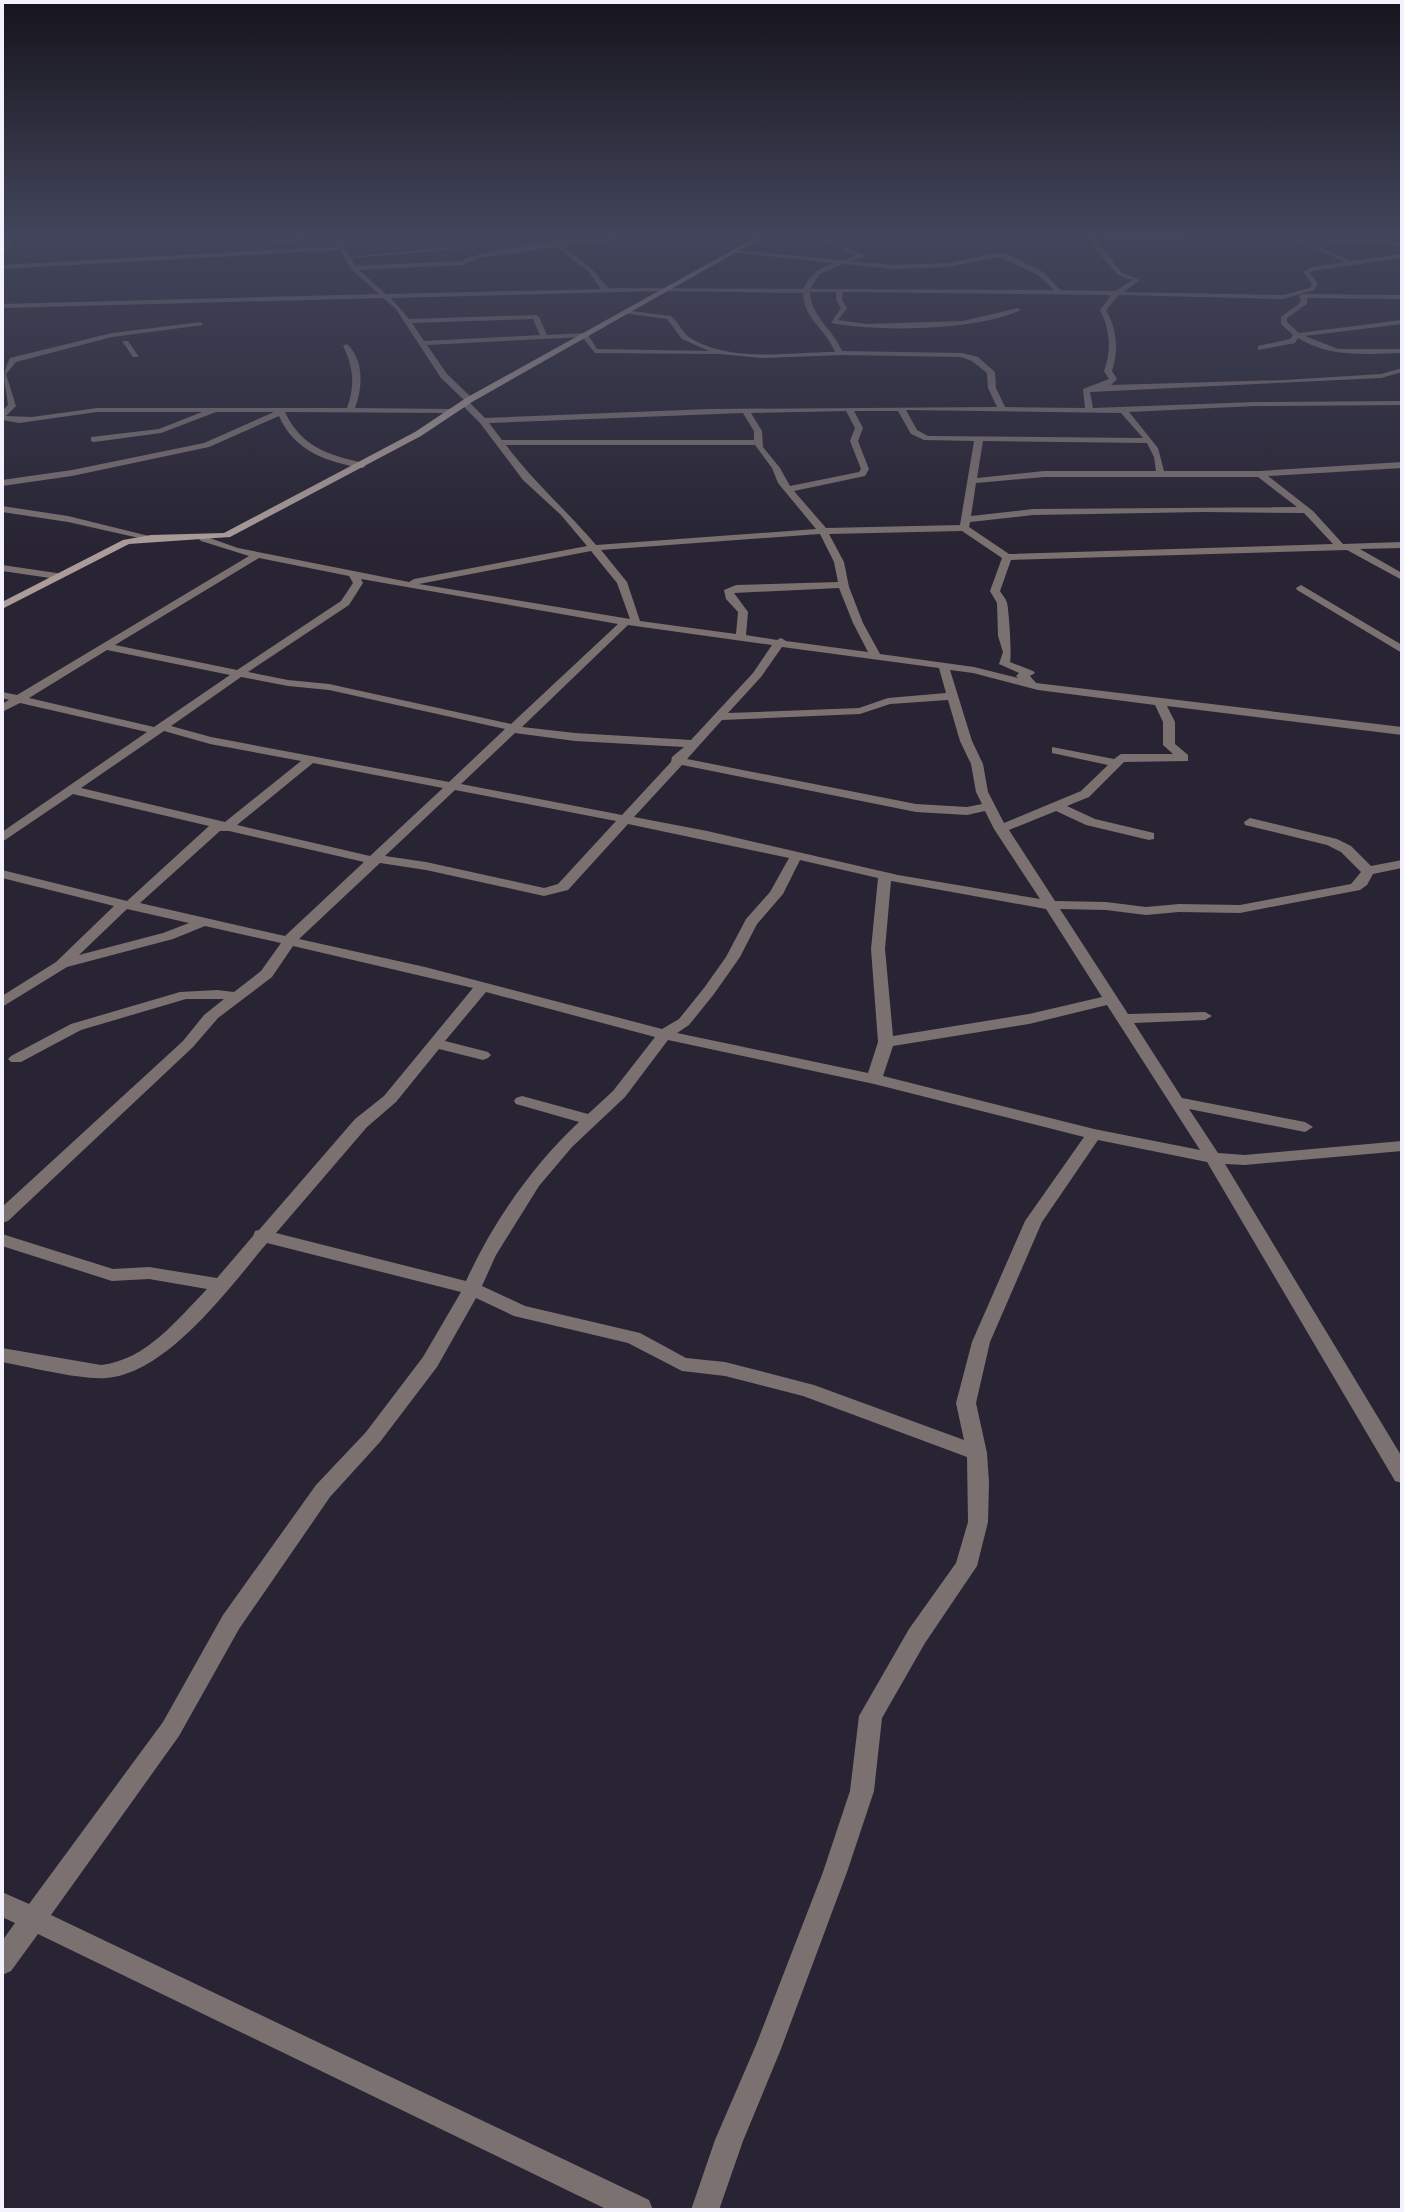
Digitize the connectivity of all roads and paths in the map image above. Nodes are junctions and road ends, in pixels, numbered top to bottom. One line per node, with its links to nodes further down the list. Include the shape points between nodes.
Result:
1 (85, 340): 21 (street, via 19,357)
2 (420, 340): 12 (street)
3 (478, 340): 12 (street)
4 (575, 340): 25 (street)
5 (588, 340): 17 (street, via 595,351)
6 (688, 340): 17 (street)
7 (833, 340): 18 (street)
8 (1113, 340): 24 (street, via 1108,371 1113,379)
9 (1293, 340): 14 (street)
10 (1308, 340): 16 (street)
11 (125, 343): 19 (street)
12 (422, 343): 25 (street)
13 (347, 346): 36 (street, via 358,383)
14 (1261, 348)
15 (1402, 351): 16 (street)
16 (1332, 352): 22 (street)
17 (717, 353): 18 (street)
18 (840, 354): 29 (street, via 975,359 991,372)
19 (136, 355)
20 (1402, 370): 22 (street)
21 (3, 371): 37 (street, via 12,406)
22 (1381, 376): 23 (street); 24 (street)
23 (1402, 379)
24 (1095, 388): 34 (street, via 1086,391)
25 (467, 402): 32 (street); 38 (street)
26 (1402, 403): 31 (street)
27 (217, 408): 35 (street); 37 (street, via 90,411 12,422); 39 (street, via 161,431)
28 (901, 408): 29 (street); 30 (street); 40 (street, via 920,436)
29 (1002, 409): 34 (street)
30 (849, 410): 33 (street); 50 (street, via 859,428 854,441 865,469 862,474)
31 (1123, 410): 34 (street); 41 (street)
32 (452, 411): 36 (street); 44 (street)
33 (746, 411): 38 (street); 42 (street)
34 (1090, 411)
35 (281, 412): 36 (street); 44 (street, via 318,456); 49 (street, via 206,445)
36 (349, 412)
37 (2, 416)
38 (483, 421): 43 (street)
39 (94, 439)
40 (979, 439): 41 (street); 48 (street)
41 (1148, 441): 46 (street)
42 (758, 442): 43 (street); 50 (street)
43 (498, 443): 59 (street)
44 (362, 465): 56 (street, via 227,535)
45 (1402, 465): 47 (street)
46 (1160, 474): 47 (street); 48 (street, via 1044,474)
47 (1260, 474): 51 (street)
48 (974, 481): 53 (street)
49 (2, 483)
50 (788, 489): 54 (street)
51 (1306, 510): 53 (street, via 1048,512 990,515); 58 (street)
52 (5, 512): 55 (street)
53 (965, 524): 54 (street); 61 (street)
54 (823, 531): 59 (street); 67 (street)
55 (148, 537): 56 (street); 64 (street, via 126,542)
56 (204, 539): 60 (street)
57 (1402, 545): 58 (street)
58 (1344, 546): 61 (street); 65 (street)
59 (594, 548): 66 (street); 71 (street, via 622,582)
60 (257, 555): 63 (street); 74 (street)
61 (1007, 557): 79 (street, via 995,591 1002,603 1008,652 1004,664 1029,673 1022,676)
62 (2, 568): 64 (street)
63 (353, 574): 66 (street); 69 (street, via 358,583)
64 (57, 576): 70 (street)
65 (1402, 577)
66 (402, 584): 69 (street); 71 (street)
67 (844, 585): 72 (street, via 736,588 728,592 745,611); 76 (street)
68 (1301, 588): 75 (street)
69 (353, 594): 78 (street)
70 (2, 606)
71 (631, 623): 72 (street); 87 (street)
72 (741, 636): 73 (street)
73 (781, 641): 76 (street); 85 (street)
74 (107, 647): 78 (street); 82 (street)
75 (1402, 650)
76 (877, 658): 77 (street)
77 (944, 667): 79 (street); 81 (street)
78 (241, 672): 86 (street); 87 (street)
79 (1038, 687): 83 (street)
80 (2, 695): 82 (street)
81 (953, 696): 85 (street, via 888,701 860,711); 97 (street)
82 (19, 700): 84 (street); 86 (street)
83 (1159, 701): 88 (street); 93 (street, via 1169,722 1169,745 1184,758 1121,758)
84 (2, 709)
85 (717, 717): 89 (street)
86 (160, 729): 91 (street); 95 (street)
87 (514, 729): 89 (street); 94 (street)
88 (1402, 731)
89 (691, 744): 92 (street)
90 (1056, 750): 93 (street)
91 (312, 758): 94 (street); 100 (street)
92 (676, 760): 97 (street, via 916,808); 98 (street)
93 (1117, 763): 96 (street, via 1085,794)
94 (453, 787): 98 (street); 105 (street)
95 (72, 790): 100 (street); 103 (street)
96 (1054, 805): 101 (street); 102 (street, via 1091,822)
97 (988, 807): 101 (street)
98 (624, 821): 104 (street); 105 (street, via 553,892)
99 (1250, 822): 107 (street, via 1332,842)
100 (221, 827): 105 (street); 110 (street)
101 (1000, 829): 111 (street)
102 (1149, 836)
103 (2, 838)
104 (796, 856): 109 (street); 121 (street, via 709,991 684,1022)
105 (376, 860): 113 (street)
106 (1402, 864): 107 (street)
107 (1368, 871): 111 (street, via 1355,887 1240,909)
108 (2, 874): 110 (street)
109 (885, 876): 111 (street); 122 (street, via 878,949)
110 (127, 905): 112 (street); 114 (street)
111 (1049, 905): 117 (street)
112 (204, 922): 113 (street); 114 (street)
113 (289, 940): 115 (street); 116 (street, via 269,974)
114 (61, 965): 118 (street)
115 (481, 988): 121 (street); 123 (street)
116 (236, 997): 125 (street, via 185,995 76,1027); 134 (street)
117 (1110, 1000): 120 (street); 122 (street)
118 (3, 1001)
119 (1205, 1016): 120 (street)
120 (1122, 1019): 128 (street)
121 (664, 1035): 126 (street); 129 (street)
122 (886, 1042): 126 (street)
123 (437, 1044): 124 (street); 135 (street)
124 (483, 1055)
125 (16, 1059)
126 (874, 1079): 131 (street)
127 (522, 1101): 129 (street)
128 (1175, 1101): 130 (street); 133 (street)
129 (592, 1120): 138 (street, via 533,1182)
130 (1305, 1127)
131 (1094, 1134): 133 (street); 140 (street, via 1034,1221 981,1342 966,1403)
132 (1402, 1146): 133 (street, via 1245,1160)
133 (1212, 1158): 141 (street)
134 (2, 1217)
135 (261, 1235): 137 (street); 138 (street)
136 (2, 1240): 137 (street, via 112,1275 149,1273)
137 (221, 1285): 139 (street, via 164,1345 119,1370 69,1368)
138 (472, 1289): 140 (street, via 520,1311 633,1338 682,1364 807,1390); 143 (street, via 430,1362 373,1437 323,1491 231,1622 171,1729)
139 (2, 1355)
140 (977, 1453): 146 (street, via 978,1522 966,1566 871,1716 862,1791 835,1872)
141 (1402, 1475)
142 (2, 1904): 143 (street)
143 (32, 1920): 144 (street); 145 (street)
144 (2, 1962)
145 (639, 2210)
146 (705, 2210)

